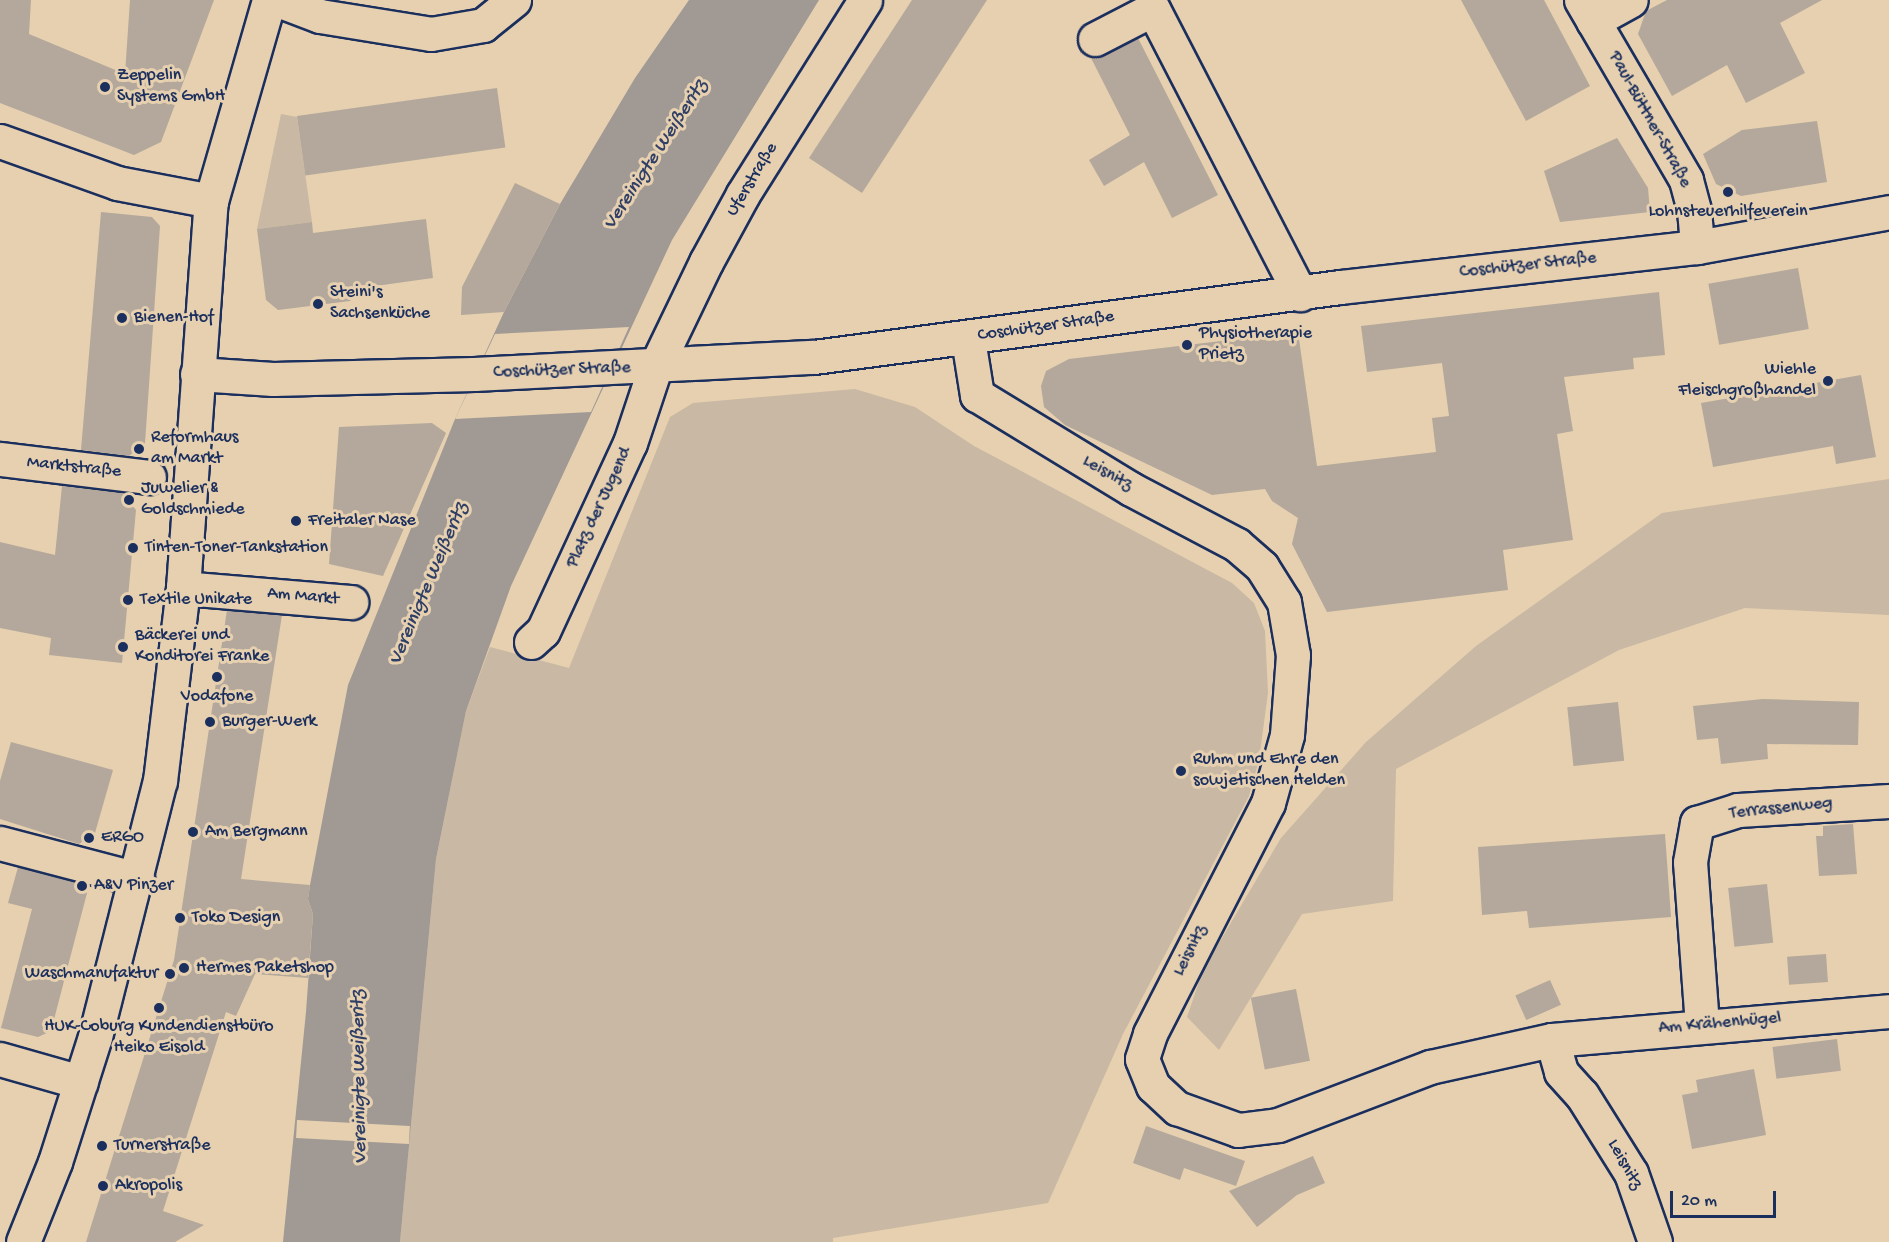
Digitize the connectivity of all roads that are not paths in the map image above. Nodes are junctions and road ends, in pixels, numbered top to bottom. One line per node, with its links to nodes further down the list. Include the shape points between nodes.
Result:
1 (269, 0): 9 (street)
2 (278, 0): 3 (street, via 320,16 431,34 483,25)
3 (514, 0)
4 (865, 0): 14 (street, Uferstraße, via 743,194)
5 (1631, 0): 6 (street)
6 (1587, 10): 11 (street, Paul-Büttner-Straße, via 1686,180 1694,210)
7 (1095, 39): 12 (street, via 1153,9)
8 (0, 141): 9 (street, via 117,183)
9 (211, 201): 15 (street)
10 (1889, 212): 11 (street, Coschützer Straße)
11 (1697, 247): 12 (street, Coschützer Straße)
12 (1300, 294): 13 (street, Coschützer Straße)
13 (968, 339): 14 (street, Coschützer Straße, via 814,357); 26 (street, Leisnitz, via 978,395 1131,489 1237,545 1262,567 1284,602 1293,655 1287,735 1268,803 1150,1034 1142,1059 1153,1086 1177,1108 1238,1130 1278,1125 1430,1067)
14 (655, 368): 15 (street, Coschützer Straße, via 292,379); 20 (street, Platz der Jugend, via 630,443 543,631)
15 (197, 374): 18 (street)
16 (0, 459): 17 (street, Marktstraße)
17 (149, 477)
18 (183, 588): 19 (street, Am Markt); 23 (street, via 165,750)
19 (351, 602)
20 (531, 642)
21 (1889, 801): 25 (street, Terrassenweg, via 1738,810 1697,823 1690,862)
22 (0, 843): 23 (street)
23 (137, 879): 28 (street)
24 (1889, 1011): 25 (street, Am Krähenhügel)
25 (1702, 1025): 26 (street, Am Krähenhügel)
26 (1552, 1040): 30 (street, Leisnitz, via 1561,1072 1582,1095 1631,1173)
27 (0, 1059): 28 (street)
28 (81, 1082): 29 (street)
29 (23, 1242)
30 (1655, 1242)

